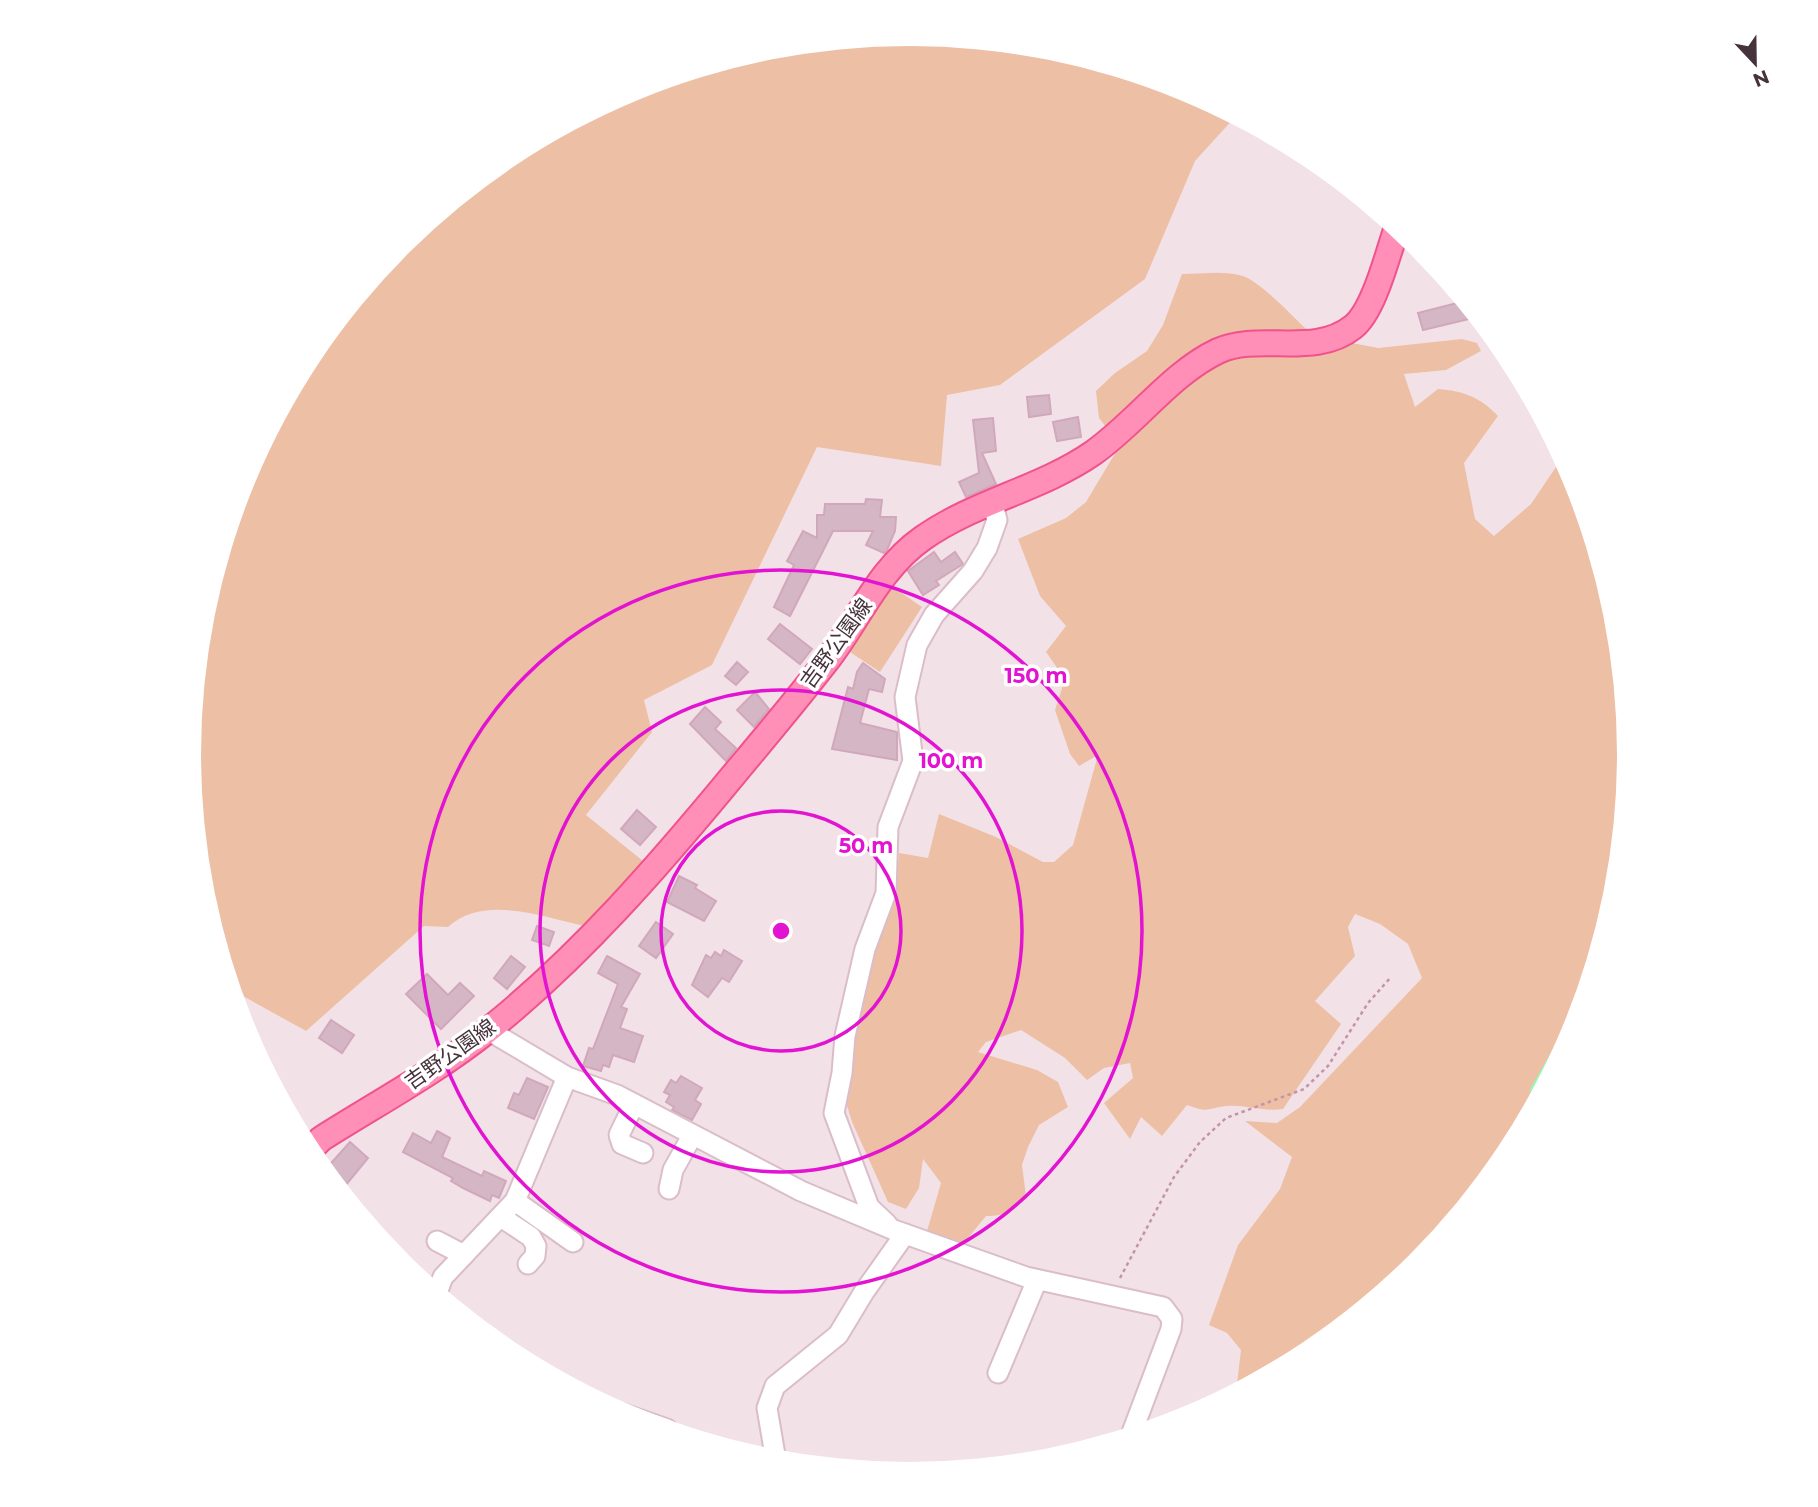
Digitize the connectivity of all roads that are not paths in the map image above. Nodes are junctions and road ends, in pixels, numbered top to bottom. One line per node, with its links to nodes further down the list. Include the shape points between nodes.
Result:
1 (1393, 237): 2 (main road, 吉野公園線, via 1364,315 1351,329 1319,342 1243,344 1223,349 1184,373 1091,454 1048,479)
2 (992, 501): 3 (main road, 吉野公園線, via 923,538 890,568 831,656 734,775 564,963); 12 (street, via 997,520 987,548 934,615 917,645 905,697 913,761 888,827 887,893 862,961 834,1113 869,1207)
3 (488, 1030): 4 (street); 7 (main road, 吉野公園線)
4 (567, 1077): 5 (street); 10 (street)
5 (634, 1104): 6 (street); 8 (street, via 619,1135 622,1144)
6 (692, 1136): 9 (street, via 673,1170); 12 (street, via 801,1191)
7 (317, 1143)
8 (643, 1153)
9 (669, 1189)
10 (515, 1201): 11 (street); 14 (street)
11 (501, 1217): 15 (street); 16 (street, via 531,1237 535,1256)
12 (899, 1232): 17 (street); 21 (street, via 838,1335 775,1386 767,1408)
13 (437, 1241): 15 (street)
14 (573, 1241)
15 (464, 1255): 18 (street)
16 (528, 1264)
17 (1037, 1280): 19 (street); 20 (street, via 1163,1307 1172,1319)
18 (440, 1284)
19 (998, 1373)
20 (1135, 1425)
21 (774, 1448)

